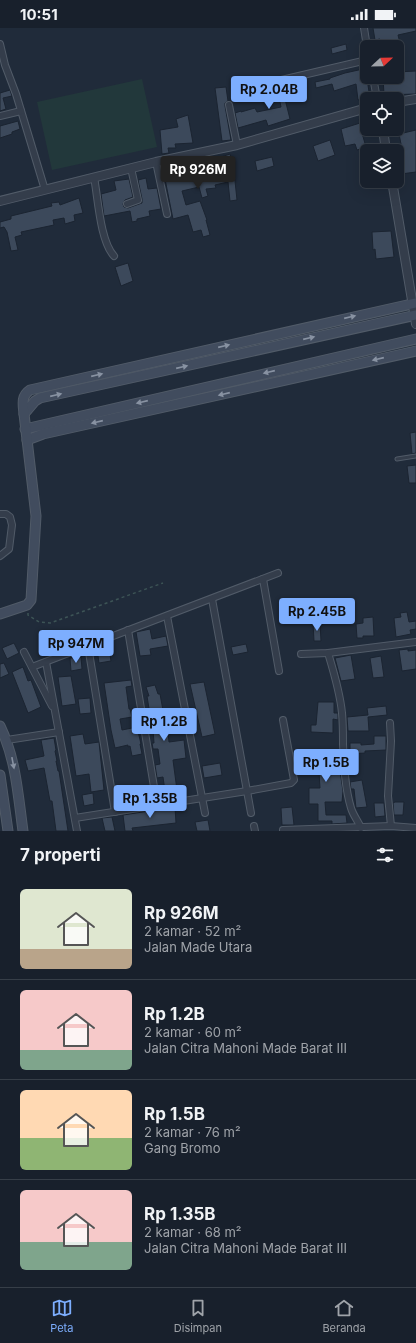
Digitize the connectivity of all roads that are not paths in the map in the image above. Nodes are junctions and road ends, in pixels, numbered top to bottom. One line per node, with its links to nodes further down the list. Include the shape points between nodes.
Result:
1 (364, 28): 2 (street)
2 (366, 40)
3 (0, 44): 5 (street)
4 (360, 62): 6 (street)
5 (2, 66): 11 (street, via 16,94)
6 (273, 82)
7 (416, 100): 8 (street)
8 (404, 101)
9 (229, 106): 13 (street)
10 (360, 110): 13 (street)
11 (21, 111): 12 (street); 18 (street)
12 (0, 116)
13 (237, 145): 14 (street)
14 (156, 162): 15 (street); 21 (street)
15 (131, 168): 16 (street); 20 (street, via 138,200)
16 (94, 177): 18 (street); 22 (street, via 102,227 108,250)
17 (393, 188): 23 (street)
18 (45, 190): 19 (street)
19 (0, 201)
20 (127, 204)
21 (167, 214)
22 (114, 256)
23 (414, 303): 24 (street); 28 (main road, one-way to 23, via 23,400 30,390)
24 (415, 315): 25 (street); 28 (main road, one-way to 24, via 40,398)
25 (416, 324)
26 (416, 339): 29 (main road, one-way to 29)
27 (416, 351): 30 (main road, one-way to 30, via 50,432)
28 (24, 414): 29 (main road)
29 (25, 429): 30 (main road)
30 (27, 440): 38 (main road, via 36,516 31,600 27,605)
31 (416, 456): 32 (lane)
32 (397, 458)
33 (0, 514): 34 (street, via 10,517 12,525 9,549)
34 (0, 556)
35 (278, 573): 36 (street)
36 (263, 579): 37 (street); 48 (street)
37 (212, 598): 39 (street); 56 (street)
38 (0, 614)
39 (167, 616): 40 (street); 57 (street)
40 (128, 630): 42 (street); 58 (street)
41 (416, 642): 44 (street)
42 (88, 646): 46 (street); 59 (street)
43 (24, 652): 47 (street)
44 (328, 653): 45 (street); 64 (street, via 340,696 344,770 352,809)
45 (301, 654)
46 (46, 662): 47 (street); 49 (street)
47 (32, 667): 49 (street)
48 (279, 671)
49 (55, 711): 53 (street)
50 (284, 720): 56 (street, via 294,780 291,783)
51 (390, 723): 63 (street, via 388,796)
52 (0, 726): 54 (main road)
53 (59, 732): 54 (street); 62 (street)
54 (7, 740): 68 (main road, one-way to 68, via 13,760)
55 (0, 781): 67 (main road)
56 (247, 791): 57 (street); 60 (street)
57 (202, 798): 58 (street); 61 (street)
58 (157, 805): 59 (street)
59 (115, 812): 62 (street)
60 (251, 813)
61 (206, 814)
62 (75, 818): 69 (street)
63 (391, 826): 64 (street); 65 (street)
64 (361, 828): 66 (street)
65 (416, 828)
66 (283, 830)
67 (8, 831)
68 (24, 831)
69 (77, 831)

